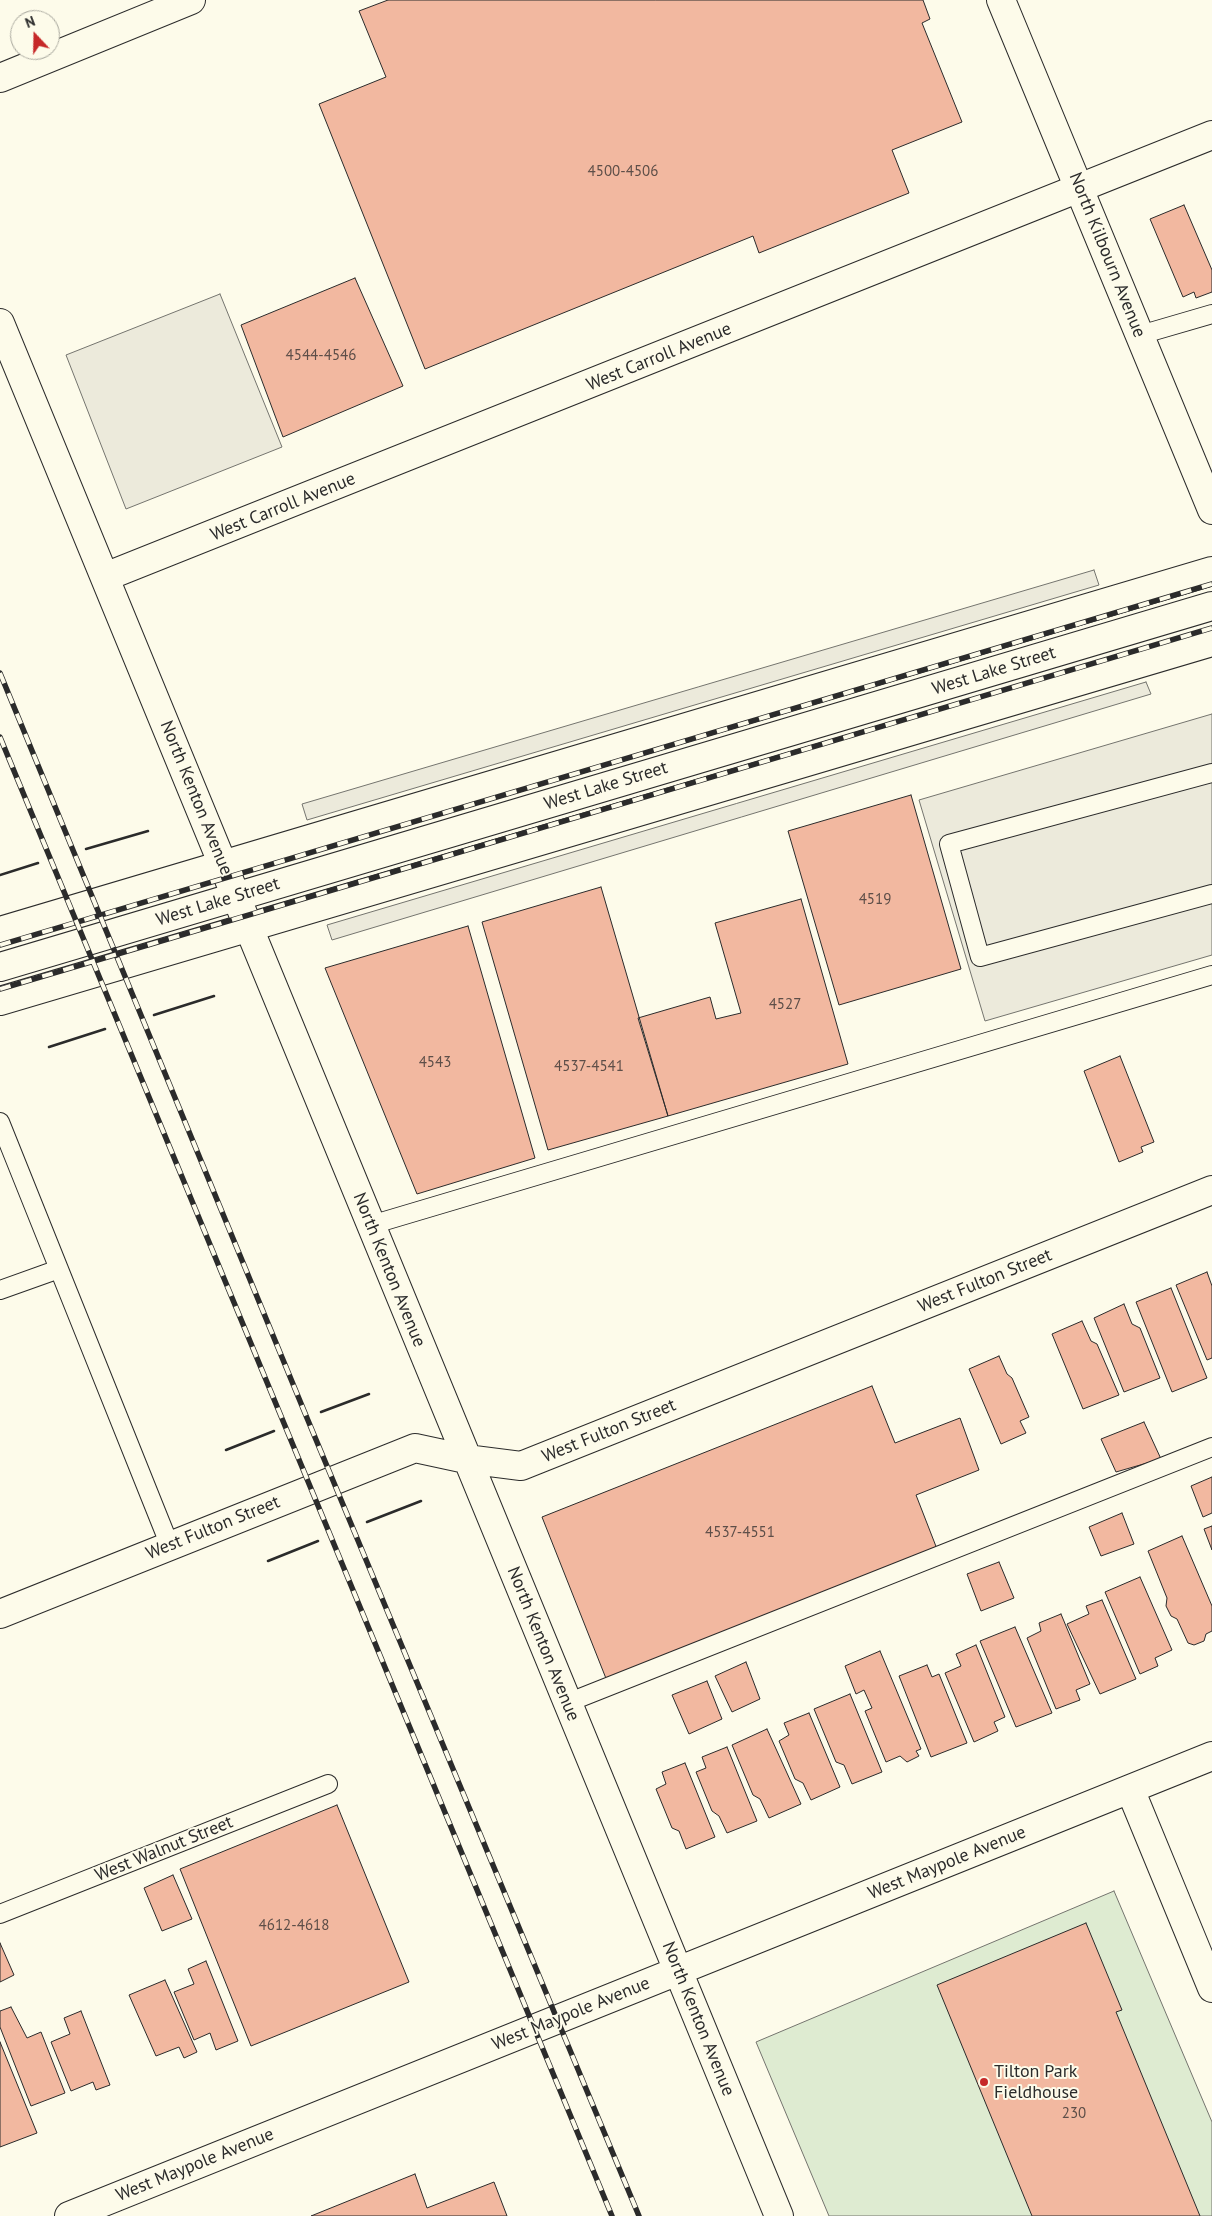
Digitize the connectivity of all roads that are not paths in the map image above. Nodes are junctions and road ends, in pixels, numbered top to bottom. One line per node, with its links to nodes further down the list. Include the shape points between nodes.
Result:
1 (191, 0): 3 (street)
2 (1001, 0): 5 (street, North Kilbourn Avenue)
3 (0, 78)
4 (1212, 135): 5 (street, West Carroll Avenue)
5 (1079, 189): 8 (street, North Kilbourn Avenue); 11 (street, West Carroll Avenue)
6 (1212, 314): 8 (lane)
7 (0, 323): 11 (street, North Kenton Avenue)
8 (1140, 335): 9 (street, North Kilbourn Avenue)
9 (1212, 510)
10 (1212, 571): 15 (street, West Lake Street)
11 (105, 577): 15 (street, North Kenton Avenue)
12 (1212, 606): 17 (street, West Lake Street)
13 (1212, 642): 18 (street, West Lake Street)
14 (1212, 773): 16 (lane, via 949,844 980,957)
15 (223, 864): 17 (street, North Kenton Avenue); 19 (street, West Lake Street)
16 (1212, 894)
17 (236, 896): 18 (street, North Kenton Avenue); 20 (street, West Lake Street)
18 (248, 928): 22 (street, West Lake Street); 25 (street, North Kenton Avenue)
19 (0, 932)
20 (0, 967)
21 (1212, 975): 25 (lane)
22 (0, 1001)
23 (0, 1122): 26 (lane)
24 (1212, 1190): 29 (street, West Fulton Street, via 521,1466)
25 (371, 1225): 29 (street, North Kenton Avenue)
26 (59, 1269): 27 (lane); 30 (lane)
27 (0, 1290)
28 (1212, 1447): 32 (lane)
29 (466, 1459): 30 (street, West Fulton Street, via 415,1448); 32 (street, North Kenton Avenue)
30 (170, 1546): 31 (street, West Fulton Street)
31 (0, 1614)
32 (567, 1703): 37 (street, North Kenton Avenue)
33 (1212, 1756): 35 (street, West Maypole Avenue)
34 (328, 1784): 36 (lane, West Walnut Street)
35 (1130, 1789): 37 (street, West Maypole Avenue); 38 (street)
36 (0, 1914)
37 (678, 1971): 39 (street, West Maypole Avenue); 40 (street, North Kenton Avenue)
38 (1212, 1988)
39 (69, 2216)
40 (779, 2216)

